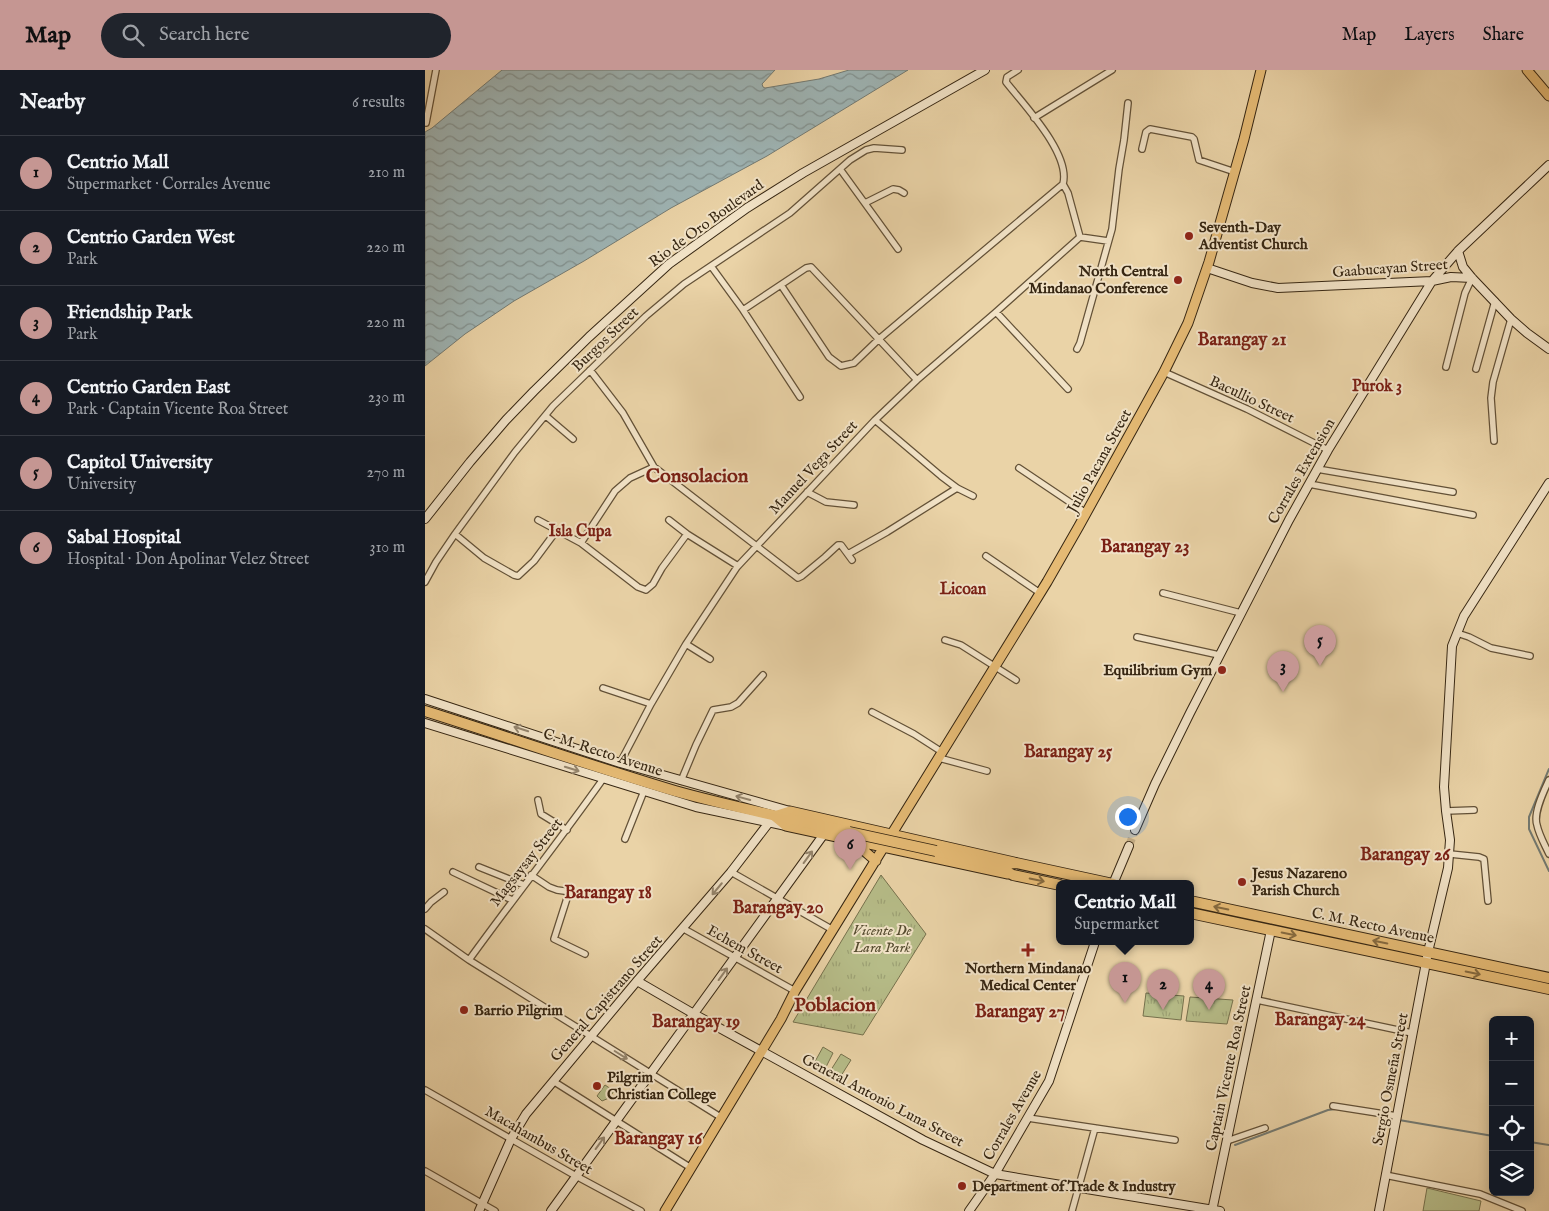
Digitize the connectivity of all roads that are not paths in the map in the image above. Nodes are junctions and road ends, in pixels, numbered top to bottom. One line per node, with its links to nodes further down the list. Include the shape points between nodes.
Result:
1 (436, 70): 10 (street)
2 (985, 70): 59 (main road, Rio de Oro Boulevard, via 803,173 747,208 669,264 517,409)
3 (1018, 70): 9 (street, via 1007,77 1006,82)
4 (1112, 70): 9 (street)
5 (1261, 70): 15 (main road, Julio Pacana Street)
6 (1527, 70): 7 (main road)
7 (1549, 96)
8 (1128, 103): 20 (street)
9 (1034, 118): 16 (street, via 1056,149 1065,174)
10 (425, 123)
11 (1142, 149): 15 (street, via 1146,132 1150,130 1192,137 1199,160)
12 (902, 150): 14 (street, Burgos Street, via 866,150)
13 (1549, 165): 22 (main road, Corrales Extension)
14 (840, 169): 18 (street); 23 (street, Burgos Street, via 790,213)
15 (1235, 172): 24 (main road, Julio Pacana Street)
16 (1063, 184): 19 (street); 32 (street)
17 (905, 193): 18 (street, via 893,189)
18 (865, 203): 21 (street)
19 (1081, 237): 20 (street); 30 (street, Manuel Vega Street)
20 (1108, 241): 33 (street)
21 (898, 250)
22 (1458, 251): 25 (main road, via 1463,268); 26 (main road, Corrales Extension)
23 (711, 266): 29 (street); 37 (street, Burgos Street, via 646,316)
24 (1207, 268): 26 (main road, Gaabucayan Street, via 1278,288); 38 (main road, Julio Pacana Street, via 1188,323)
25 (1472, 278): 26 (main road, Gaabucayan Street, via 1451,277); 28 (main road); 35 (street, via 1465,292)
26 (1432, 281): 46 (main road, Corrales Extension)
27 (781, 285): 29 (street); 32 (street, via 811,267); 32 (street, via 829,357 841,366 854,363)
28 (1495, 301): 31 (main road); 36 (street)
29 (743, 310): 41 (street)
30 (996, 312): 39 (street, Manuel Vega Street); 40 (street)
31 (1511, 318): 34 (main road); 45 (street, via 1493,382)
32 (879, 340): 39 (street)
33 (1077, 349)
34 (1549, 349)
35 (1446, 367)
36 (1476, 369)
37 (590, 370): 42 (street, Burgos Street); 47 (street, via 623,414)
38 (1164, 372): 46 (street, Bacullio Street); 57 (main road, Julio Pacana Street)
39 (917, 380): 43 (street, Manuel Vega Street)
40 (1068, 388)
41 (800, 397)
42 (546, 416): 44 (street); 63 (street, Burgos Street)
43 (875, 420): 52 (street); 53 (street, Manuel Vega Street)
44 (573, 439)
45 (1494, 441)
46 (1328, 450): 49 (main road, Corrales Extension)
47 (655, 467): 65 (street, via 630,478 615,491); 66 (street)
48 (1019, 468): 57 (street)
49 (1317, 469): 51 (main road, Corrales Extension); 54 (street)
50 (1549, 483): 75 (main road, Sergio Osmeña Street, via 1463,616)
51 (1309, 484): 58 (street); 74 (main road, Corrales Extension)
52 (957, 488): 55 (street); 67 (street)
53 (807, 492): 56 (street, via 826,502); 66 (street, Manuel Vega Street)
54 (1453, 492)
55 (973, 496)
56 (854, 505)
57 (1086, 514): 72 (main road, Julio Pacana Street)
58 (1473, 514)
59 (425, 519)
60 (538, 520): 62 (street)
61 (669, 520): 64 (street)
62 (557, 530): 63 (street, via 534,561 518,576 485,558); 65 (street)
63 (455, 534): 71 (street, Burgos Street)
64 (687, 534): 65 (street, via 646,590); 70 (street)
65 (581, 543)
66 (755, 546): 67 (street, via 798,578 838,545); 70 (street, Manuel Vega Street)
67 (848, 554): 69 (street)
68 (985, 556): 72 (street)
69 (852, 560)
70 (738, 566): 78 (street, Manuel Vega Street)
71 (425, 582)
72 (1040, 593): 82 (main road, Julio Pacana Street)
73 (1163, 593): 74 (street)
74 (1241, 614): 79 (main road, Corrales Extension)
75 (1457, 633): 80 (street, via 1491,648); 101 (main road, Sergio Osmeña Street, via 1452,646 1444,787)
76 (1137, 637): 79 (street)
77 (945, 640): 82 (street, via 961,645)
78 (686, 644): 81 (street); 87 (street, Manuel Vega Street)
79 (1219, 655): 104 (main road, Corrales Extension)
80 (1530, 656)
81 (710, 659)
82 (995, 667): 84 (street); 91 (main road, Julio Pacana Street)
83 (763, 675): 96 (street, via 738,703 713,710)
84 (1016, 680)
85 (603, 688): 87 (street)
86 (425, 699): 92 (main road, one-way to 86)
87 (651, 704): 92 (street, Manuel Vega Street)
88 (425, 711): 102 (highway, C. M. Recto Avenue)
89 (872, 712): 91 (street, via 914,734)
90 (425, 723): 94 (main road, one-way to 94)
91 (940, 755): 93 (street); 106 (main road, Julio Pacana Street)
92 (620, 762): 96 (main road)
93 (987, 771)
94 (603, 779): 97 (main road); 103 (street, Magsaysay Street)
95 (1549, 780): 112 (street, via 1536,819)
96 (681, 781): 100 (main road, one-way to 96)
97 (644, 791): 102 (main road, via 708,810); 108 (street)
98 (538, 800): 103 (street, via 541,814)
99 (1474, 810): 101 (street)
100 (790, 811): 102 (main road); 106 (main road, C. M. Recto Avenue)
101 (1446, 811): 111 (main road, Sergio Osmeña Street)
102 (771, 819): 105 (main road, C. M. Recto Avenue, via 786,826); 107 (highway, C. M. Recto Avenue); 118 (main road, General Capistrano Street)
103 (567, 830): 119 (street, Magsaysay Street)
104 (1135, 830)
105 (824, 834): 107 (main road, C. M. Recto Avenue); 128 (main road, one-way to 105)
106 (892, 834): 110 (main road, Julio Pacana Street); 114 (main road, C. M. Recto Avenue)
107 (850, 836): 110 (main road, C. M. Recto Avenue); 113 (main road); 115 (highway, C. M. Recto Avenue, bridge)
108 (625, 839)
109 (1129, 846): 122 (main road)
110 (884, 847): 113 (main road, Julio Pacana Street); 120 (main road, C. M. Recto Avenue)
111 (1450, 854): 130 (street, via 1484,859); 139 (main road, Sergio Osmeña Street)
112 (1549, 854)
113 (876, 861): 136 (main road, Julio Pacana Street)
114 (1016, 863): 115 (highway, C. M. Recto Avenue); 121 (highway, C. M. Recto Avenue)
115 (995, 865): 120 (highway, C. M. Recto Avenue)
116 (479, 867): 124 (street)
117 (453, 872): 129 (street)
118 (731, 872): 128 (street); 135 (main road, General Capistrano Street, one-way to 135)
119 (531, 875): 124 (street, Magsaysay Street); 126 (street, via 549,887)
120 (1013, 875): 123 (highway, C. M. Recto Avenue, one-way to 123)
121 (1095, 880)
122 (1115, 880)
123 (1056, 884)
124 (523, 885): 129 (street, Magsaysay Street)
125 (444, 892): 132 (street)
126 (569, 892): 127 (street); 140 (street, via 554,939)
127 (587, 894)
128 (778, 898): 136 (street); 141 (main road)
129 (511, 900): 142 (street, Magsaysay Street)
130 (1488, 901)
131 (1194, 902): 139 (highway, C. M. Recto Avenue, one-way to 131)
132 (425, 909)
133 (1194, 914): 137 (highway, C. M. Recto Avenue)
134 (425, 929): 142 (street)
135 (684, 929): 141 (street, Echem Street); 145 (main road, General Capistrano Street)
136 (833, 930): 147 (main road, Julio Pacana Street)
137 (1271, 930): 143 (highway, C. M. Recto Avenue, one-way to 143); 148 (main road, Captain Vicente Roa Street)
138 (1094, 945): 159 (main road, Corrales Avenue, via 1049,1081)
139 (1428, 952): 143 (main road, Sergio Osmeña Street); 144 (highway, C. M. Recto Avenue)
140 (585, 954)
141 (735, 957): 147 (street, Echem Street); 149 (main road, one-way to 141)
142 (469, 960): 151 (street)
143 (1425, 963): 146 (highway, C. M. Recto Avenue, one-way to 146); 150 (main road, Sergio Osmeña Street)
144 (1549, 978)
145 (637, 981): 149 (main road, General Antonio Luna Street); 151 (main road, General Capistrano Street)
146 (1549, 989)
147 (795, 991): 152 (main road, Julio Pacana Street)
148 (1257, 1000): 150 (street); 165 (main road, Captain Vicente Roa Street)
149 (694, 1014): 152 (main road, General Antonio Luna Street); 153 (main road)
150 (1412, 1034): 157 (main road, Sergio Osmeña Street)
151 (591, 1036): 153 (street, one-way to 153); 154 (main road, General Capistrano Street)
152 (761, 1050): 158 (main road, Julio Pacana Street); 168 (main road, General Antonio Luna Street, via 923,1140)
153 (651, 1073): 158 (street); 160 (main road)
154 (553, 1081): 160 (street); 163 (main road, General Capistrano Street, via 526,1114)
155 (425, 1090): 163 (street, Macahambus Street)
156 (1333, 1106): 157 (street)
157 (1397, 1116): 169 (main road, Sergio Osmeña Street)
158 (722, 1118): 166 (main road, Julio Pacana Street)
159 (1028, 1118): 161 (street); 168 (main road, Corrales Avenue)
160 (617, 1121): 166 (street); 170 (main road, one-way to 160)
161 (1095, 1128): 164 (street); 171 (street)
162 (1265, 1128): 165 (street)
163 (511, 1139): 170 (street, Macahambus Street); 172 (main road, General Capistrano Street)
164 (1175, 1140)
165 (1227, 1141): 179 (main road, Captain Vicente Roa Street)
166 (691, 1168): 176 (main road, Julio Pacana Street)
167 (425, 1171): 172 (street)
168 (995, 1174): 171 (main road, General Antonio Luna Street); 177 (main road, Corrales Avenue)
169 (1385, 1175): 180 (main road, Sergio Osmeña Street); 181 (street, via 1480,1194)
170 (576, 1176): 174 (main road); 175 (street, Macahambus Street)
171 (1079, 1187): 178 (street); 179 (main road, General Antonio Luna Street)
172 (481, 1208): 173 (street)
173 (495, 1211)
174 (551, 1211)
175 (641, 1211)
176 (665, 1211)
177 (969, 1211)
178 (1073, 1211)
179 (1215, 1211)
180 (1379, 1211)
181 (1522, 1211)

